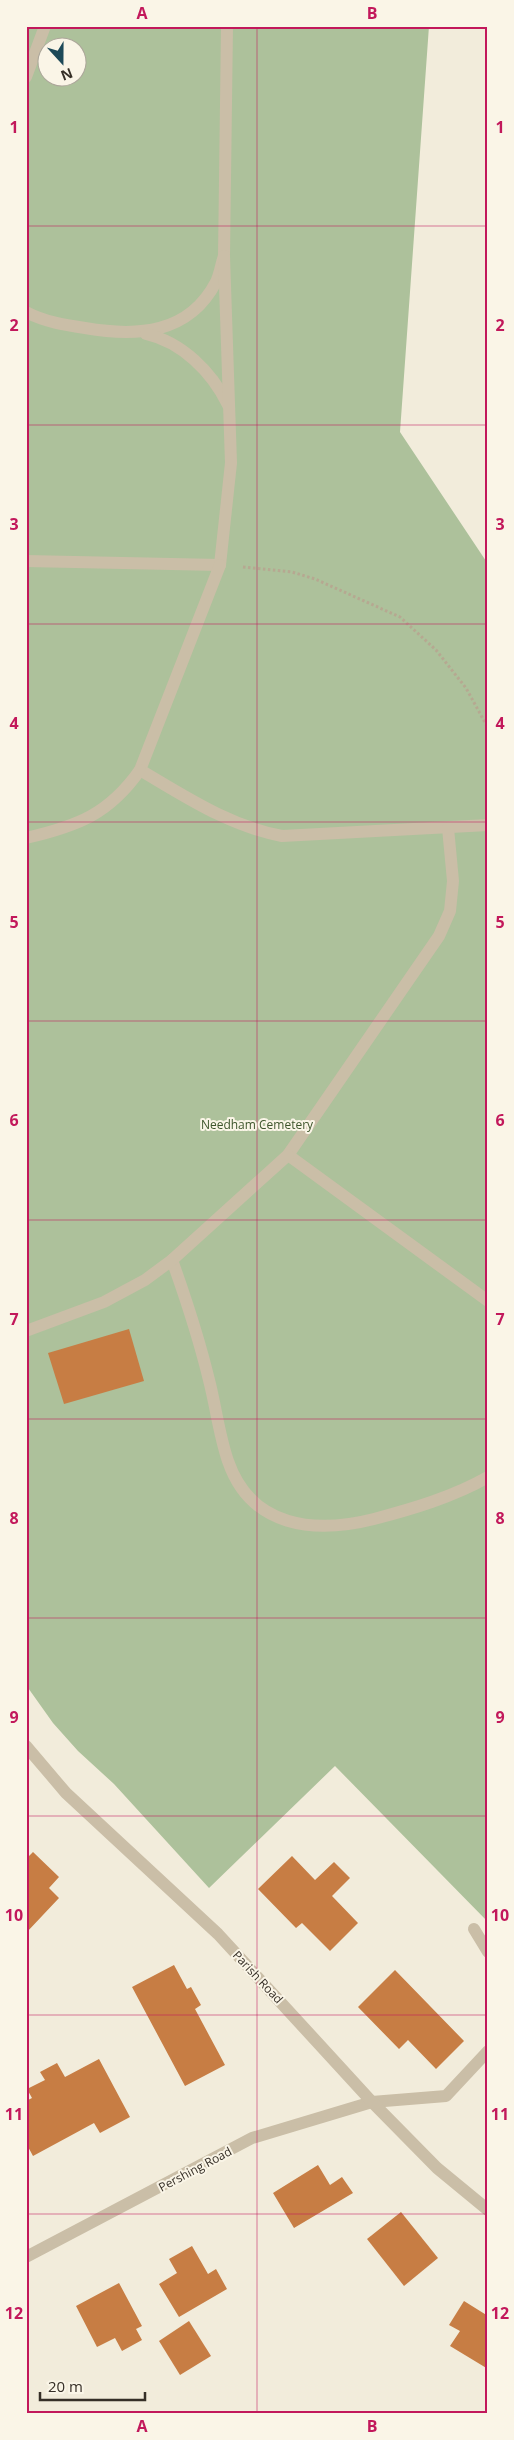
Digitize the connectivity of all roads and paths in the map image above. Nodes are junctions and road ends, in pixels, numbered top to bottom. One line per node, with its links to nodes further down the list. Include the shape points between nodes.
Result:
1 (45, 26): 3 (street)
2 (227, 26): 4 (street)
3 (26, 78)
4 (224, 256): 6 (street, via 217,281 204,300 182,318 157,330); 7 (street)
5 (26, 312): 6 (street, via 48,322 106,332)
6 (131, 332): 7 (street, via 162,338 176,346 214,381)
7 (230, 410): 9 (street, via 231,463)
8 (26, 561): 9 (street)
9 (220, 565): 10 (path, via 292,572 316,579 400,617 436,650 466,688); 11 (street)
10 (488, 728)
11 (140, 770): 13 (street, via 218,816 257,831 282,836); 14 (street, via 126,790 106,808 65,829)
12 (488, 825): 13 (street)
13 (448, 828): 15 (street, via 454,881 450,911 439,936)
14 (26, 838)
15 (288, 1155): 16 (street); 17 (street)
16 (172, 1260): 18 (street, via 125,1292); 19 (street, via 209,1379 228,1461 258,1505 295,1524 347,1526 410,1509)
17 (488, 1301)
18 (26, 1331)
19 (488, 1477)
20 (26, 1746): 24 (street, Parish Road, via 66,1793 218,1934)
21 (474, 1929): 22 (street)
22 (488, 1952)
23 (488, 2051): 24 (street, Pershing Road, via 446,2096)
24 (372, 2102): 25 (street, Parish Road, via 437,2168); 26 (street, Pershing Road, via 252,2138)
25 (488, 2210)
26 (26, 2257)

